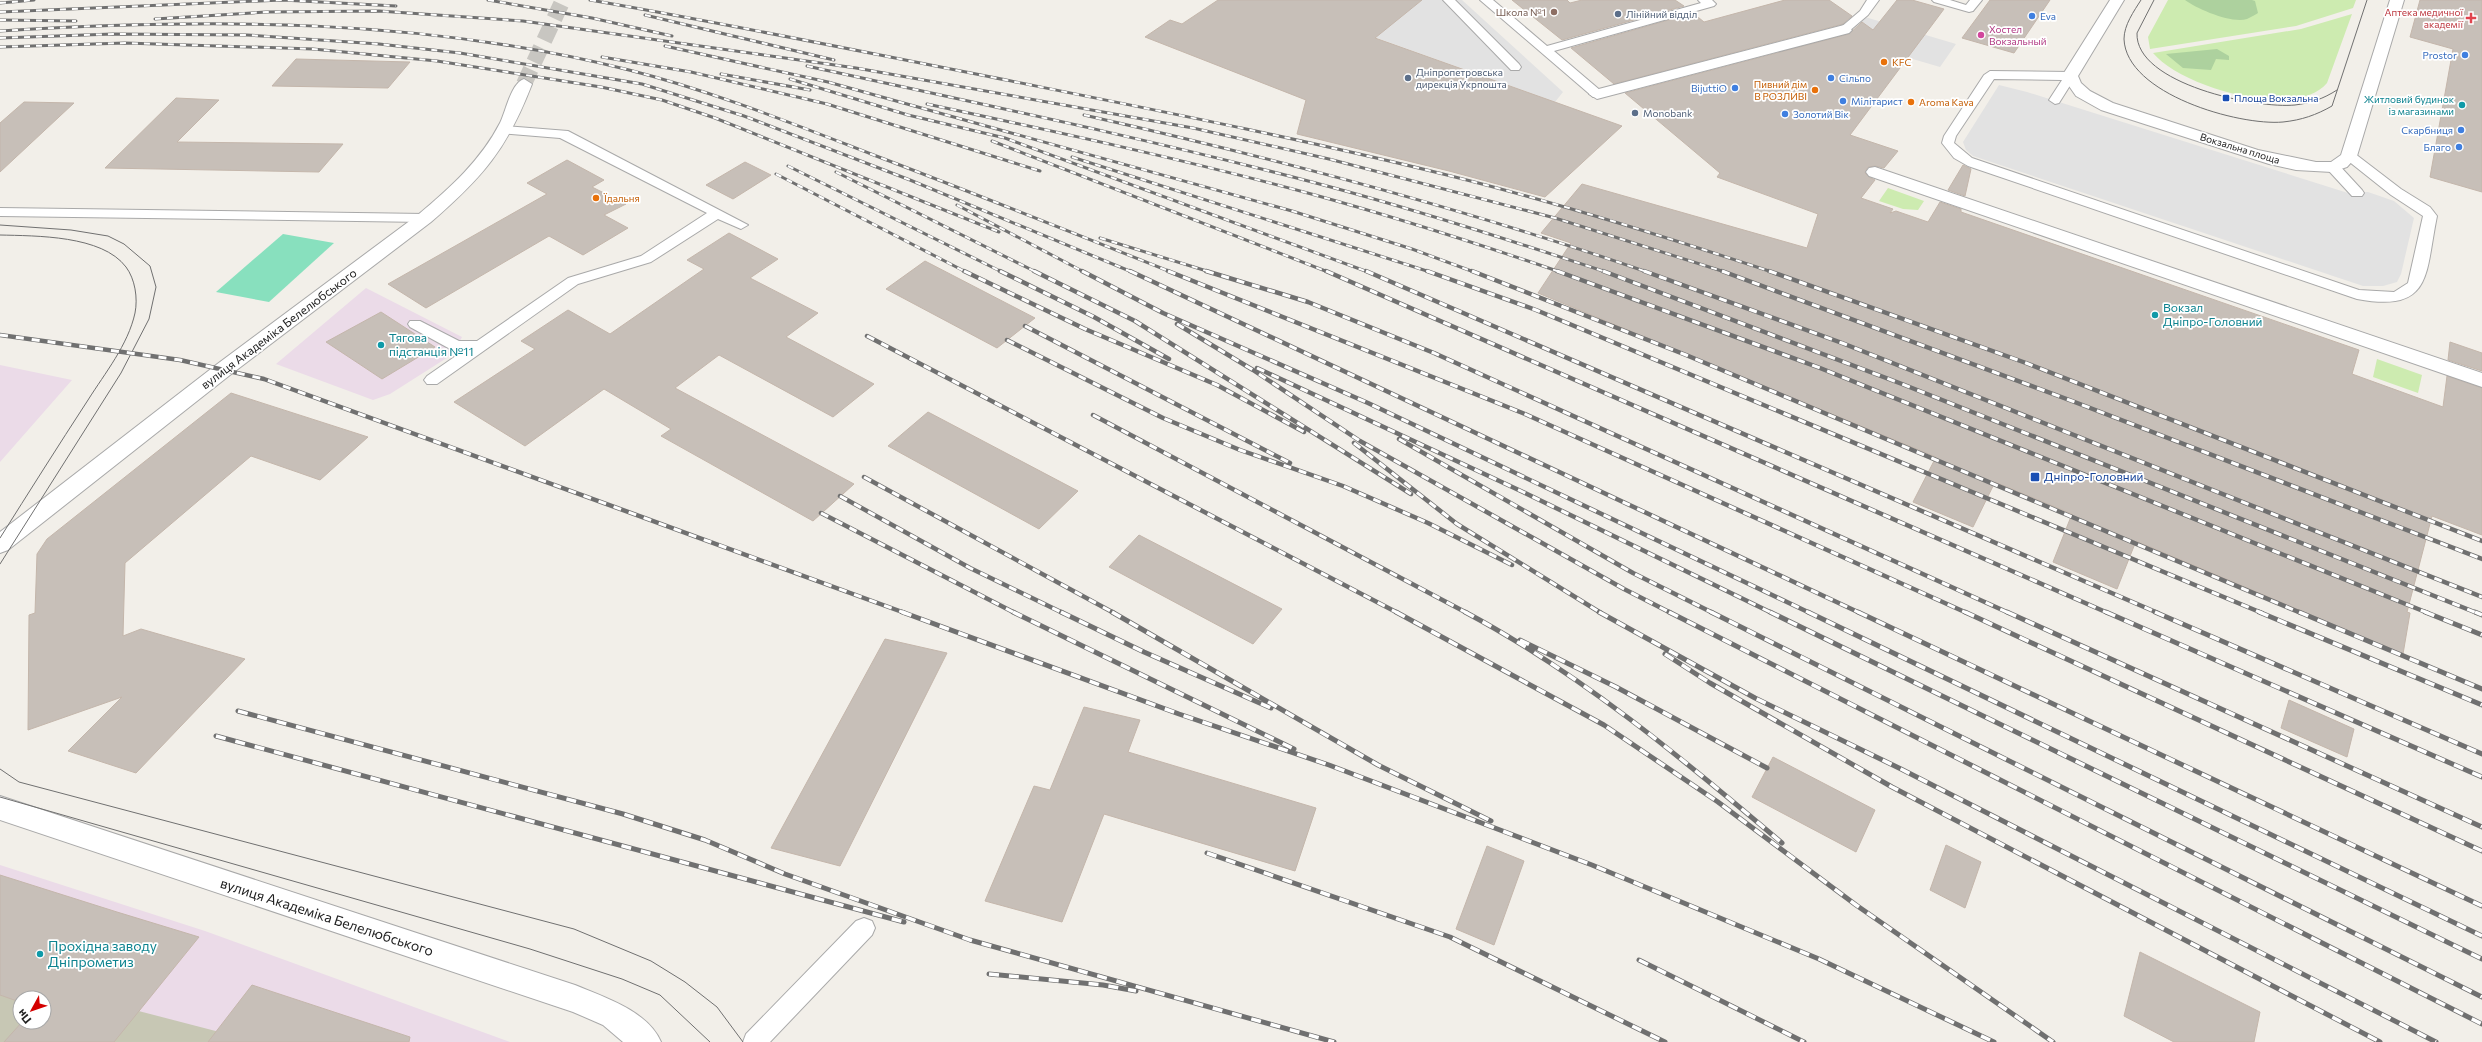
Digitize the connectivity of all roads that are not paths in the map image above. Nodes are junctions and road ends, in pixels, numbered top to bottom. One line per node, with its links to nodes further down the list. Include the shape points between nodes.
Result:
1 (1449, 0): 11 (lane)
2 (1486, 0): 10 (lane)
3 (1704, 0): 10 (lane, via 1710,4)
4 (1872, 0): 9 (lane, via 1864,14)
5 (1938, 0): 6 (lane, via 1969,9)
6 (1976, 0)
7 (2117, 0): 12 (street)
8 (2397, 0): 17 (street)
9 (1844, 30): 14 (street)
10 (1546, 50): 14 (lane)
11 (1515, 67)
12 (2070, 76): 15 (lane); 17 (lane, via 1990,75 1948,143 1955,153 1967,162 2357,294 2380,298 2409,293 2415,285 2430,216); 18 (street, Вокзальна площа, via 2077,90 2088,98 2116,110 2290,163)
13 (524, 84): 16 (street, вулиця Академіка Белелюбського)
14 (1597, 94)
15 (2055, 100)
16 (505, 130): 22 (lane, via 563,134); 23 (street, вулиця Академіка Белелюбського, via 477,167)
17 (2349, 156): 18 (street, via 2344,163)
18 (2333, 167): 20 (lane)
19 (1875, 172): 28 (street)
20 (2357, 192)
21 (0, 212): 23 (lane)
22 (717, 213): 24 (lane); 26 (lane, via 646,259 573,281)
23 (425, 218): 29 (street, вулиця Академіка Белелюбського, via 223,370)
24 (741, 225)
25 (415, 324): 26 (lane, via 457,346)
26 (481, 346): 27 (lane)
27 (432, 380)
28 (2482, 380)
29 (0, 544)
30 (0, 808): 32 (street, вулиця Академіка Белелюбського, via 575,999 613,1015)
31 (864, 928): 33 (lane)
32 (646, 1042)
33 (754, 1042)

